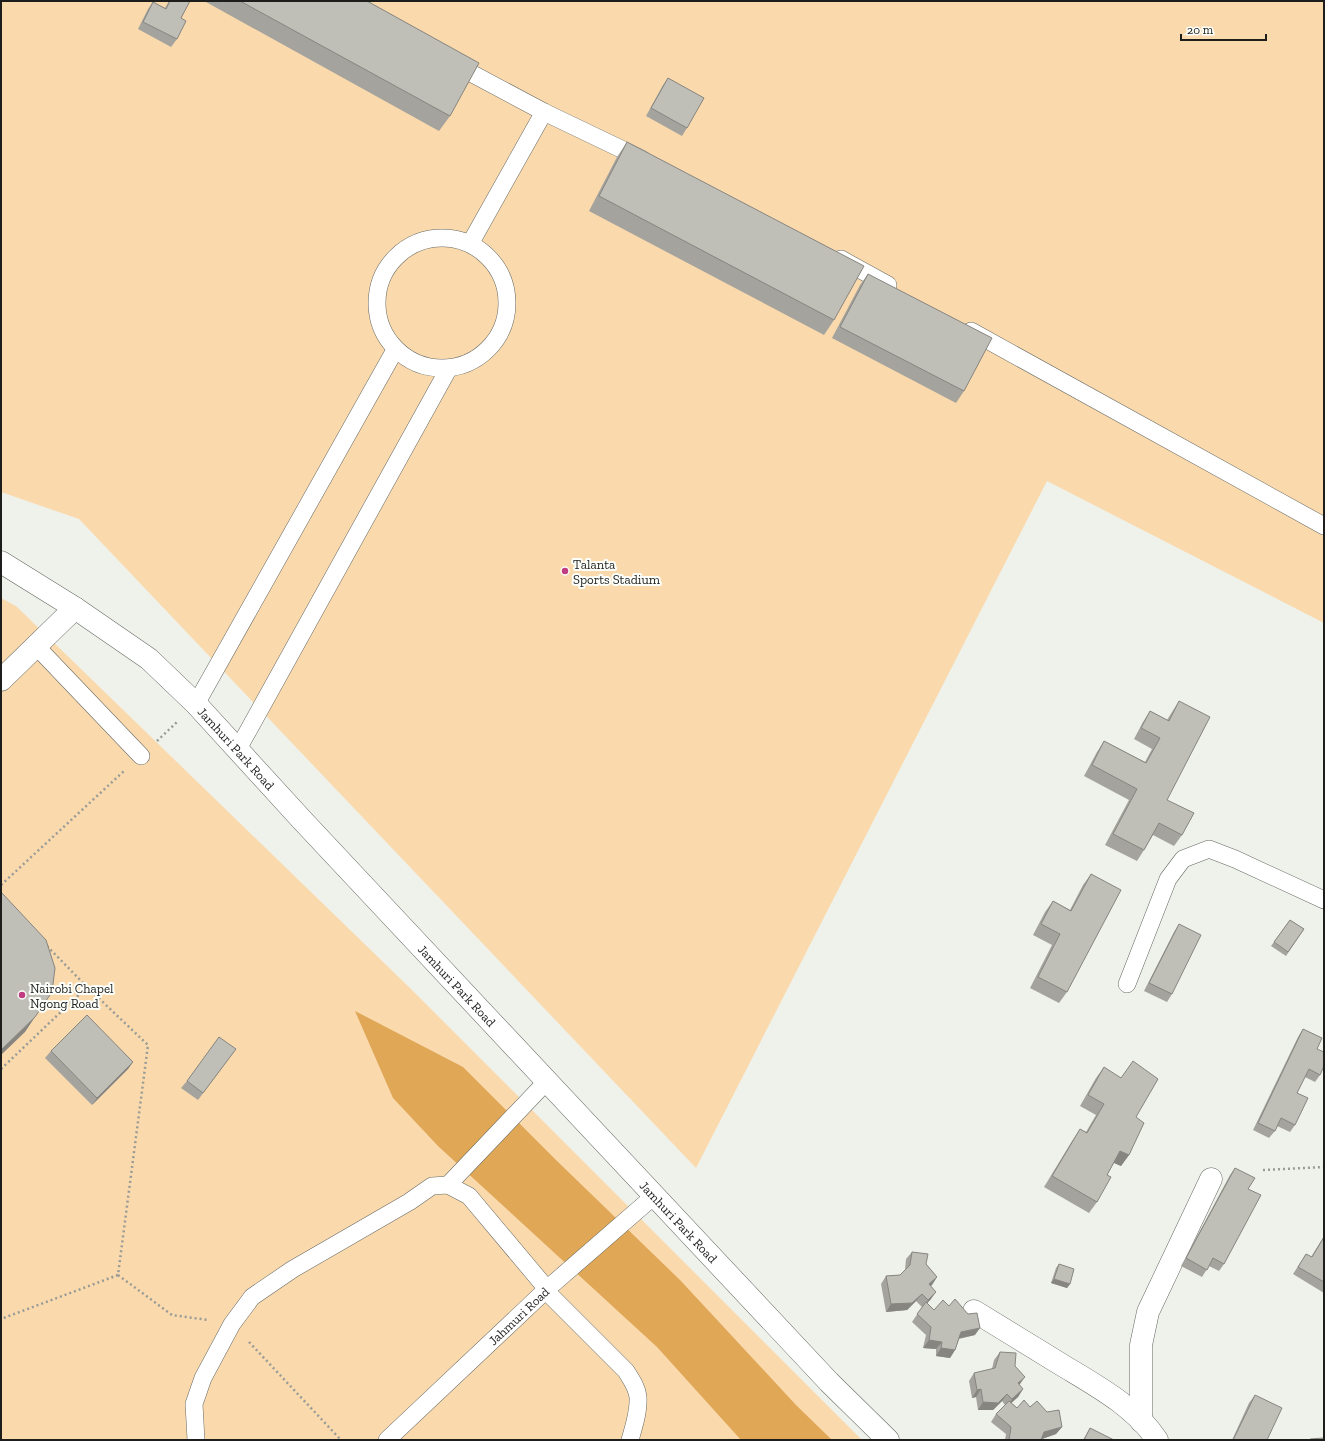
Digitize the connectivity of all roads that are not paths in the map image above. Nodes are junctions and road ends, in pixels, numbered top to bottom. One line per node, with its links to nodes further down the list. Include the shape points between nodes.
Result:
1 (441, 57): 2 (lane)
2 (544, 112): 3 (lane); 4 (lane)
3 (656, 166)
4 (470, 244): 8 (lane, via 456,239 435,238 415,244 397,256 384,272 378,292 377,313 383,333); 9 (lane, via 493,261 504,280 508,302 504,324 494,344 477,359 456,368)
5 (825, 250): 6 (lane)
6 (901, 292)
7 (956, 323): 10 (lane)
8 (395, 350): 9 (lane, via 412,362 434,369); 15 (lane)
9 (449, 368): 16 (lane)
10 (1324, 526)
11 (1, 562): 12 (street, Jamhuri Park Road)
12 (74, 608): 13 (street); 15 (street, Jamhuri Park Road, via 149,659)
13 (36, 646): 14 (street); 17 (lane)
14 (1, 680)
15 (196, 704): 16 (street, Jamhuri Park Road)
16 (238, 749): 20 (street, Jamhuri Park Road)
17 (141, 756)
18 (1324, 900): 19 (lane, via 1235,859 1209,850 1183,859 1168,879)
19 (1127, 984)
20 (547, 1081): 22 (lane); 23 (street, Jamhuri Park Road)
21 (1211, 1179): 26 (street, via 1148,1312 1141,1345)
22 (448, 1184): 24 (lane, via 469,1196); 27 (lane, via 432,1186 410,1202 293,1269 252,1297 232,1324 203,1378 194,1404)
23 (654, 1196): 24 (lane, Jahmuri Road); 30 (street, Jamhuri Park Road, via 829,1382)
24 (547, 1290): 28 (lane, Jahmuri Road); 29 (lane, via 626,1371 634,1383 638,1396 636,1419)
25 (974, 1311): 26 (street, via 1110,1395)
26 (1141, 1421): 31 (street)
27 (196, 1440)
28 (387, 1440)
29 (630, 1440)
30 (888, 1440)
31 (1157, 1440)

